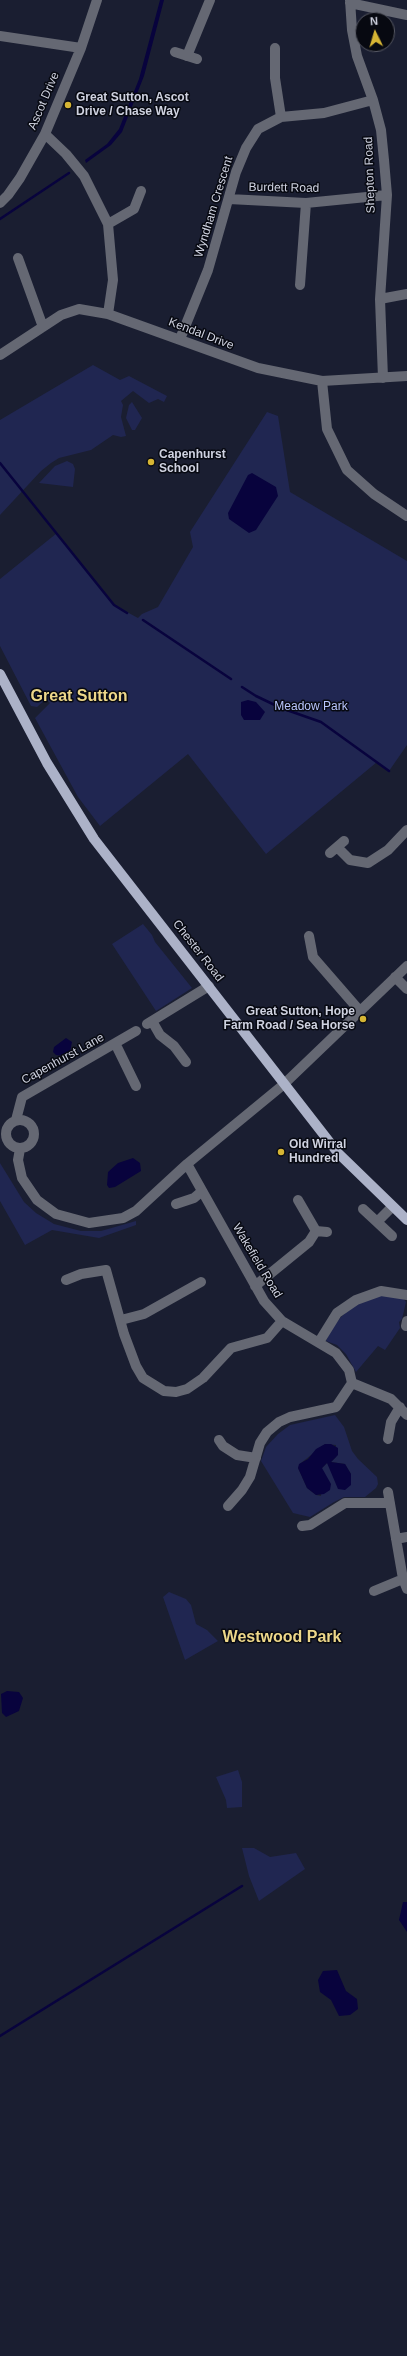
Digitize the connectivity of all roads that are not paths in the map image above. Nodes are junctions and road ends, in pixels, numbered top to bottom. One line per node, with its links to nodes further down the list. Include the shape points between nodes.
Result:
1 (97, 0): 6 (street, Ascot Drive)
2 (210, 0): 8 (street, via 192,58)
3 (350, 2): 4 (street); 9 (street, Shepton Road, via 357,56)
4 (407, 15)
5 (0, 36): 6 (street)
6 (80, 48): 11 (street, Ascot Drive)
7 (275, 48): 10 (street, via 275,78)
8 (175, 52)
9 (373, 100): 10 (street, Wyndham Crescent, via 324,113); 13 (street, Shepton Road, via 381,130)
10 (281, 117): 14 (street, Wyndham Crescent, via 258,128 246,148)
11 (45, 134): 15 (street, Ascot Drive, via 20,178); 17 (street, via 84,176)
12 (142, 191): 17 (street, via 134,209)
13 (387, 195): 16 (street, Burdett Road); 21 (street, Shepton Road)
14 (229, 199): 16 (street, Burdett Road); 24 (street, Wyndham Crescent, via 208,270)
15 (0, 203)
16 (306, 203): 19 (street)
17 (108, 224): 22 (street, via 113,280)
18 (18, 258): 23 (street)
19 (300, 284)
20 (407, 294): 21 (street)
21 (380, 299): 27 (street, Shepton Road)
22 (108, 314): 23 (street, Kendal Drive, via 79,309 61,315); 24 (street, Kendal Drive)
23 (43, 326): 25 (street, Kendal Drive)
24 (180, 339): 28 (street, Kendal Drive, via 258,368)
25 (0, 355)
26 (407, 376): 27 (street, Kendal Drive)
27 (383, 378): 28 (street, Kendal Drive)
28 (322, 381): 29 (street, via 327,429 348,470 374,494)
29 (407, 516)
30 (0, 674): 36 (main road, Chester Road, via 47,763 90,833)
31 (407, 830): 32 (street, via 388,850 368,864 350,860)
32 (337, 847)
33 (309, 936): 38 (street, via 313,957)
34 (407, 966): 35 (street)
35 (395, 977): 37 (street); 38 (street)
36 (210, 986): 41 (street, via 149,1022 160,1036 174,1046); 42 (main road, Chester Road)
37 (407, 989)
38 (359, 1010): 42 (street)
39 (136, 1032): 40 (street, Capenhurst Lane)
40 (116, 1045): 43 (street); 44 (street, Capenhurst Lane, via 22,1097)
41 (186, 1062)
42 (283, 1084): 47 (street); 51 (main road, Chester Road, via 338,1153)
43 (136, 1086)
44 (16, 1120): 45 (street); 46 (street, via 28,1122 34,1131 33,1141)
45 (3, 1128): 46 (street, via 8,1142)
46 (20, 1149): 47 (street, via 18,1160 22,1178 37,1200 56,1214 89,1222 123,1218 136,1211)
47 (186, 1164): 48 (street, Wakefield Road)
48 (201, 1192): 50 (street, via 194,1198); 58 (street, Wakefield Road)
49 (298, 1200): 58 (street, via 322,1231)
50 (176, 1204)
51 (392, 1207): 53 (main road, Chester Road); 54 (street)
52 (363, 1209): 54 (street)
53 (407, 1220)
54 (377, 1222): 55 (street)
55 (392, 1236)
56 (66, 1280): 60 (street, via 81,1274 106,1270)
57 (201, 1282): 60 (street, via 144,1314)
58 (255, 1286): 61 (street, Wakefield Road)
59 (407, 1295): 62 (street, via 381,1291 356,1300 337,1313)
60 (121, 1320): 61 (street, via 126,1340 143,1378 164,1391 176,1392 196,1384 231,1348 256,1343 266,1338)
61 (282, 1321): 62 (street, Wakefield Road)
62 (319, 1342): 63 (street, Wakefield Road, via 336,1352 349,1370)
63 (352, 1383): 64 (street, via 391,1399); 67 (street, via 336,1407 298,1414 279,1422 260,1443)
64 (404, 1411): 65 (street, via 391,1422)
65 (388, 1439)
66 (220, 1445): 67 (street, via 237,1455)
67 (256, 1458): 70 (street, via 250,1477)
68 (388, 1492): 69 (street)
69 (390, 1503): 71 (street, via 345,1503); 73 (street)
70 (228, 1506)
71 (308, 1528)
72 (407, 1537): 73 (street)
73 (396, 1539): 74 (street)
74 (405, 1584): 75 (street)
75 (374, 1591)

